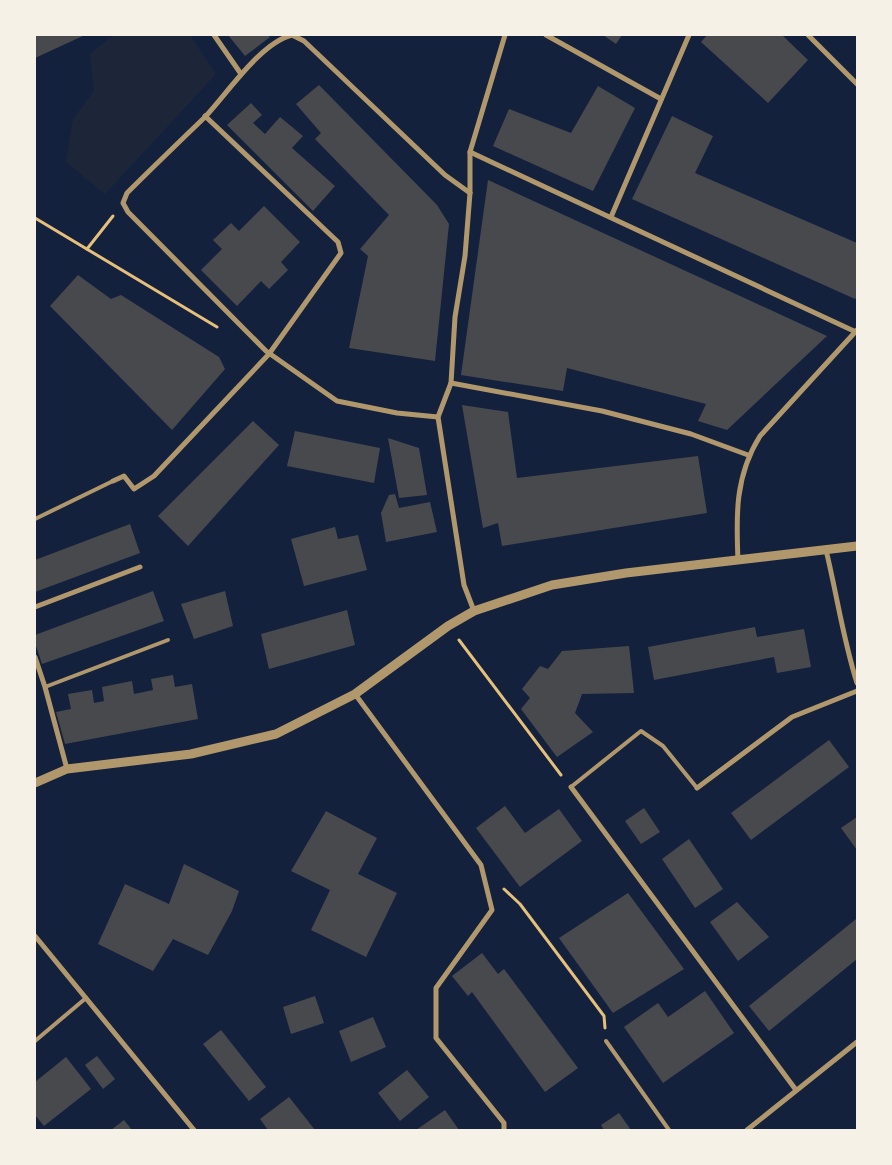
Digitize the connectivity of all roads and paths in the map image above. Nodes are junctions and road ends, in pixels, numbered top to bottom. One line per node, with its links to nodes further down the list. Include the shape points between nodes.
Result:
1 (214, 35): 6 (street)
2 (505, 35): 10 (street)
3 (546, 35): 8 (street)
4 (689, 35): 8 (street)
5 (808, 35): 7 (street)
6 (242, 74): 9 (street); 11 (street, via 280,38 292,35 304,41 445,175)
7 (857, 84)
8 (661, 99): 13 (street)
9 (205, 116): 12 (street, via 127,193); 18 (street, via 338,242 341,252)
10 (470, 152): 11 (street); 13 (street)
11 (470, 193): 19 (street)
12 (123, 203): 15 (path); 18 (street, via 128,212)
13 (611, 217): 16 (street)
14 (35, 218): 15 (path)
15 (87, 248): 17 (path)
16 (856, 331): 21 (street, via 760,436)
17 (225, 332)
18 (269, 354): 20 (street, via 337,400 397,413); 22 (street, via 154,476 134,489 124,476)
19 (450, 382): 20 (street); 21 (street, via 602,411 691,434)
20 (438, 417): 29 (street, via 464,585)
21 (748, 455): 26 (street, via 736,510)
22 (113, 480): 23 (lane)
23 (35, 519)
24 (857, 546): 25 (street)
25 (826, 550): 26 (street); 33 (street, via 845,644)
26 (738, 561): 29 (street, via 552,585)
27 (140, 568): 28 (street)
28 (35, 607)
29 (474, 610): 30 (street)
30 (448, 626): 36 (street); 39 (path)
31 (168, 640): 34 (lane)
32 (35, 657): 34 (street)
33 (857, 683)
34 (45, 687): 37 (street)
35 (857, 690): 40 (street, via 792,717)
36 (355, 694): 37 (street, via 276,734 192,754); 41 (street)
37 (66, 769): 38 (street)
38 (35, 783)
39 (570, 787): 40 (lane, via 640,731 663,746); 47 (street)
40 (696, 788)
41 (481, 865): 45 (path, via 520,904 604,1016); 49 (street, via 492,910 436,988 436,1038 504,1123)
42 (35, 936): 43 (street)
43 (86, 998): 44 (lane); 48 (street)
44 (35, 1041)
45 (606, 1042): 50 (lane)
46 (857, 1042): 47 (street)
47 (796, 1090): 51 (street)
48 (194, 1130)
49 (504, 1130)
50 (669, 1130)
51 (746, 1130)

